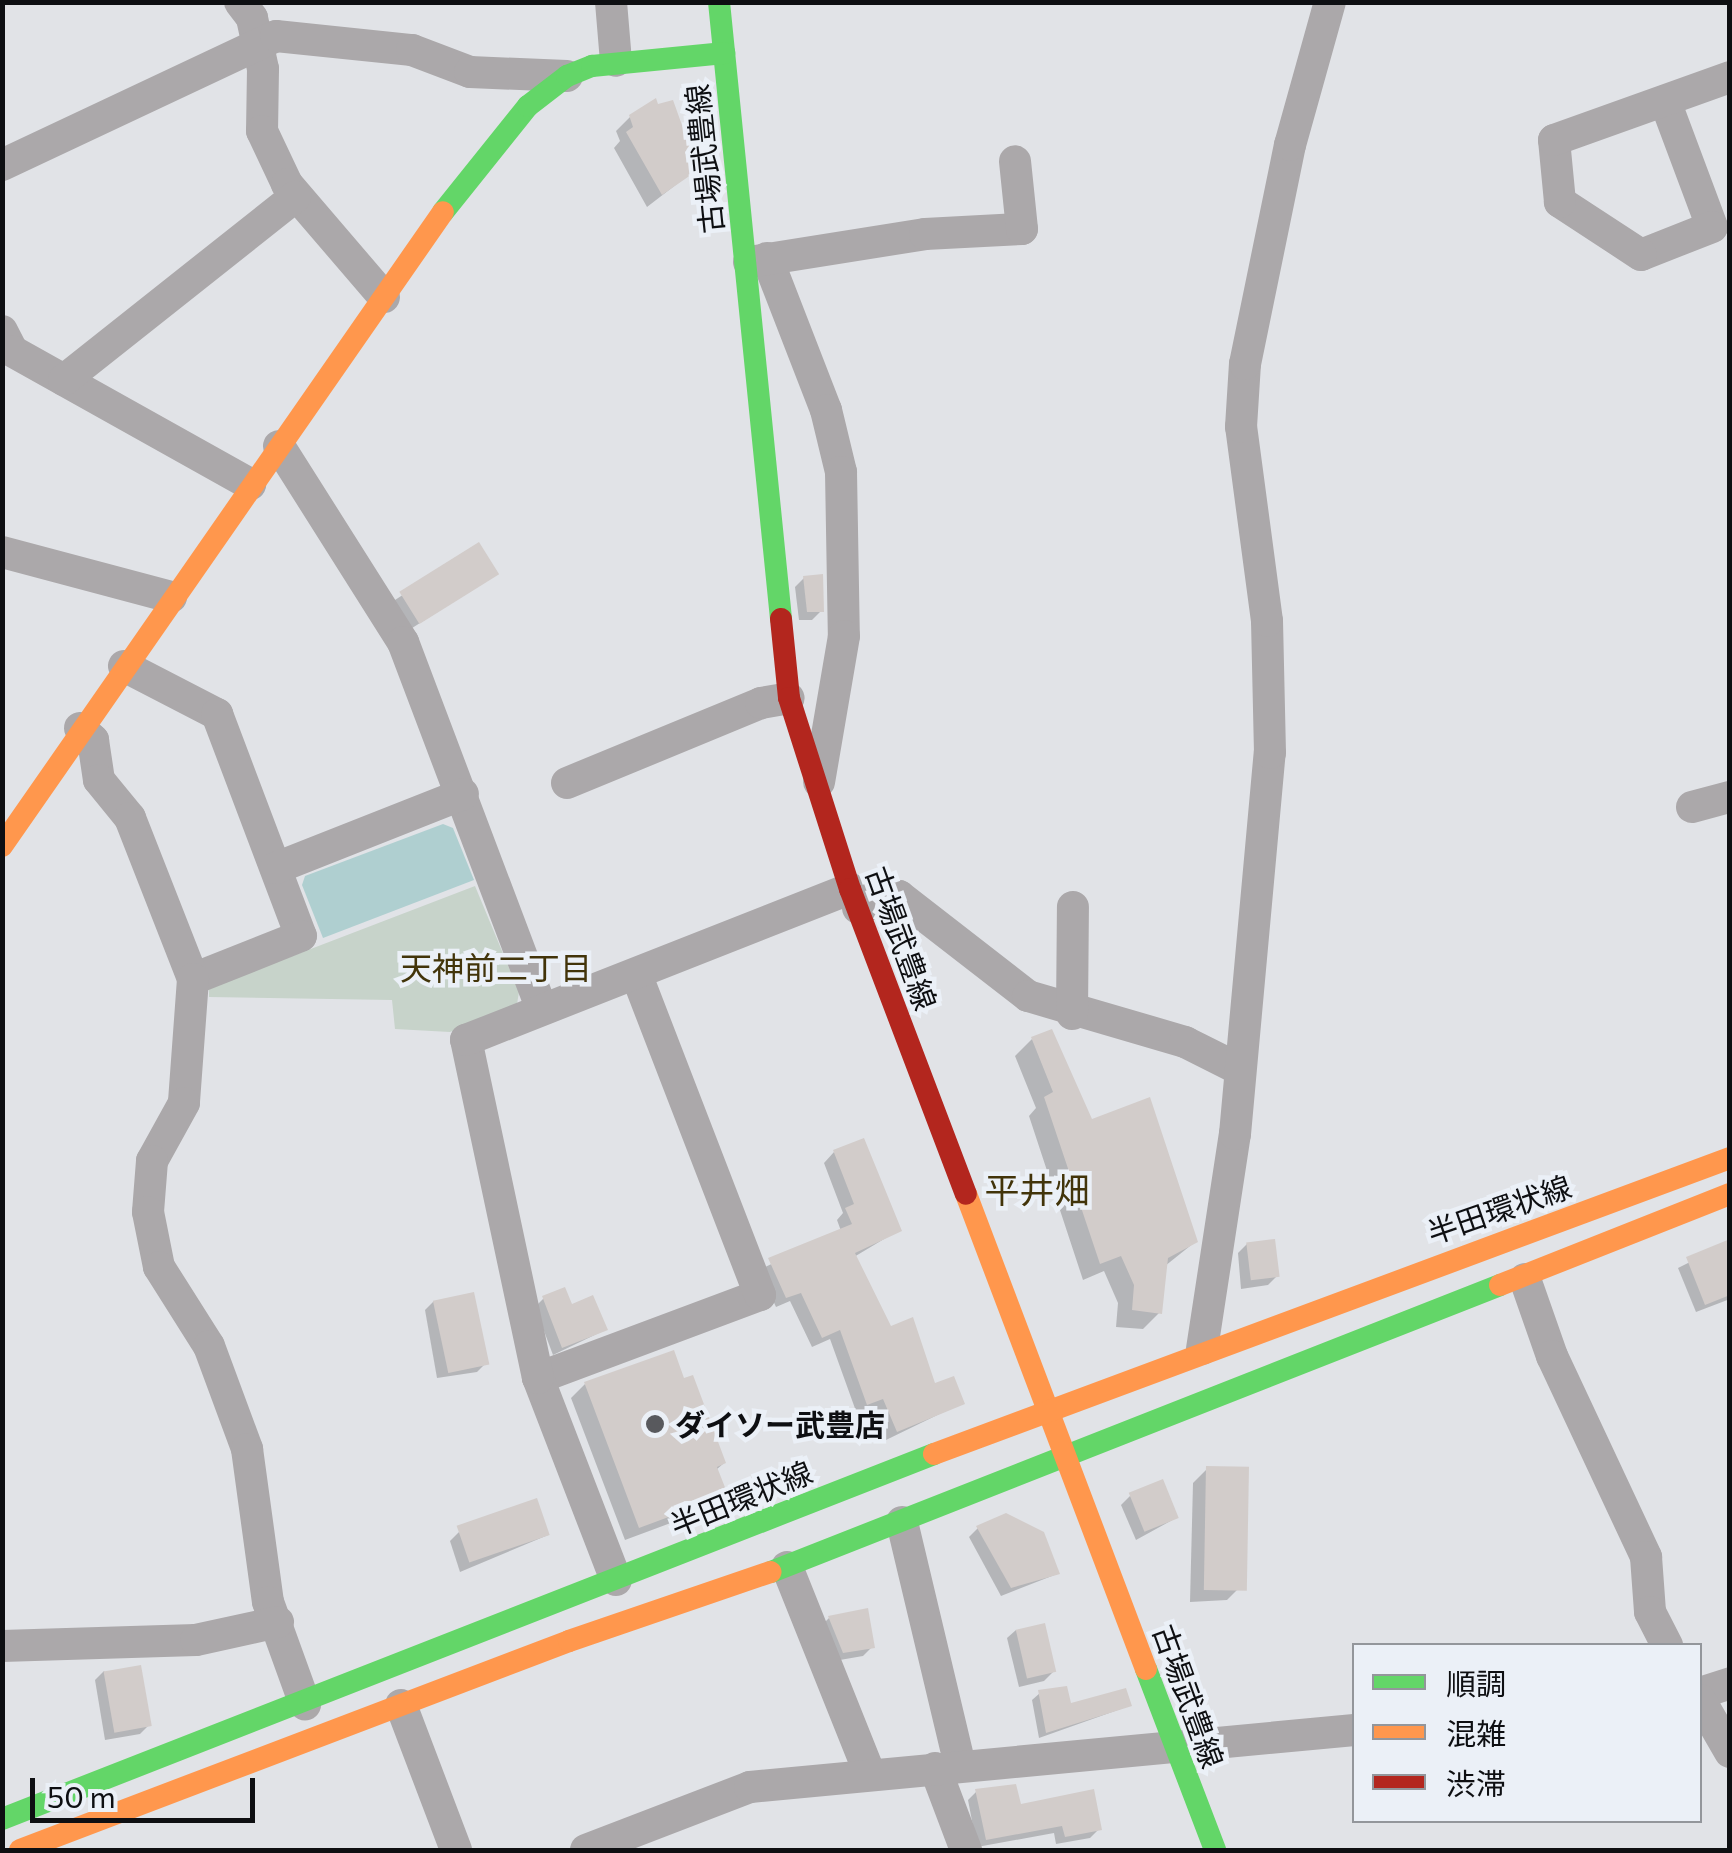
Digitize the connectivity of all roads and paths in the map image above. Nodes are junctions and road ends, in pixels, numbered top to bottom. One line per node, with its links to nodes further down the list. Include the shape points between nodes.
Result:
1 (240, 2): 5 (street)
2 (610, 2): 6 (street)
3 (1330, 2): 37 (street, via 1290,145 1244,364 1240,427 1266,622 1270,753)
4 (727, 20): 6 (main road); 13 (main road, 古場武豊線)
5 (257, 43): 7 (street, via 276,36 347,41 412,50 470,72); 11 (street); 12 (street, via 262,131)
6 (616, 60): 7 (main road)
7 (567, 76): 14 (main road, via 504,136)
8 (1730, 77): 9 (street)
9 (1665, 102): 9 (street, via 1712,227 1641,255 1560,202 1554,140)
10 (1015, 161): 13 (street, via 1022,229 925,234)
11 (2, 166)
12 (295, 197): 14 (street); 16 (street)
13 (756, 261): 22 (main road, 古場武豊線); 25 (street, via 826,410 842,472 844,636)
14 (384, 297): 17 (main road)
15 (2, 332): 16 (street, via 12,350)
16 (64, 380): 18 (street)
17 (279, 446): 18 (main road); 26 (street, via 403,642)
18 (250, 484): 20 (main road)
19 (2, 552): 20 (street)
20 (171, 597): 21 (main road)
21 (124, 666): 23 (main road); 30 (street, via 217,714)
22 (789, 698): 24 (street, via 761,703); 25 (main road, 古場武豊線)
23 (80, 728): 29 (main road); 34 (street, via 93,740 99,780 130,818)
24 (566, 783)
25 (817, 792): 31 (main road, 古場武豊線)
26 (462, 794): 30 (street); 35 (street)
27 (1730, 797): 28 (street)
28 (1692, 807)
29 (2, 846)
30 (276, 868): 34 (street, via 301,936)
31 (854, 898): 33 (street); 36 (street, via 899,896 1004,981); 43 (main road, 古場武豊線)
32 (1073, 908): 36 (street)
33 (636, 974): 35 (street); 42 (street, via 760,1295)
34 (194, 979): 48 (street, via 184,1103 152,1160 148,1212 159,1268 209,1346 247,1449 268,1602)
35 (542, 1009): 42 (street, via 466,1040)
36 (1072, 1014): 37 (street, via 1185,1042)
37 (1239, 1070): 41 (street)
38 (1730, 1158): 41 (main road, 半田環状線)
39 (1730, 1194): 40 (main road)
40 (1525, 1279): 44 (main road); 49 (street, via 1552,1356 1646,1557 1650,1612)
41 (1202, 1349): 43 (main road, 半田環状線)
42 (538, 1378): 47 (street)
43 (1048, 1409): 44 (main road, 古場武豊線); 47 (main road, 半田環状線)
44 (1066, 1455): 45 (main road); 57 (main road, 古場武豊線)
45 (902, 1522): 46 (main road); 59 (street)
46 (786, 1567): 55 (main road); 60 (street)
47 (616, 1580): 54 (main road, 半田環状線)
48 (278, 1622): 50 (street, via 196,1640); 54 (street)
49 (1666, 1643)
50 (2, 1646)
51 (1730, 1683): 52 (street)
52 (1702, 1696)
53 (1702, 1701): 58 (street)
54 (305, 1704): 61 (main road, 半田環状線)
55 (401, 1705): 63 (main road); 64 (street)
56 (1352, 1730): 57 (street)
57 (1175, 1748): 59 (street); 67 (main road, 古場武豊線)
58 (1730, 1752)
59 (948, 1767): 60 (street); 66 (street)
60 (870, 1774): 62 (street, via 750,1787)
61 (2, 1819)
62 (624, 1844): 65 (street)
63 (20, 1850)
64 (456, 1850)
65 (586, 1850)
66 (966, 1850)
67 (1215, 1850)

